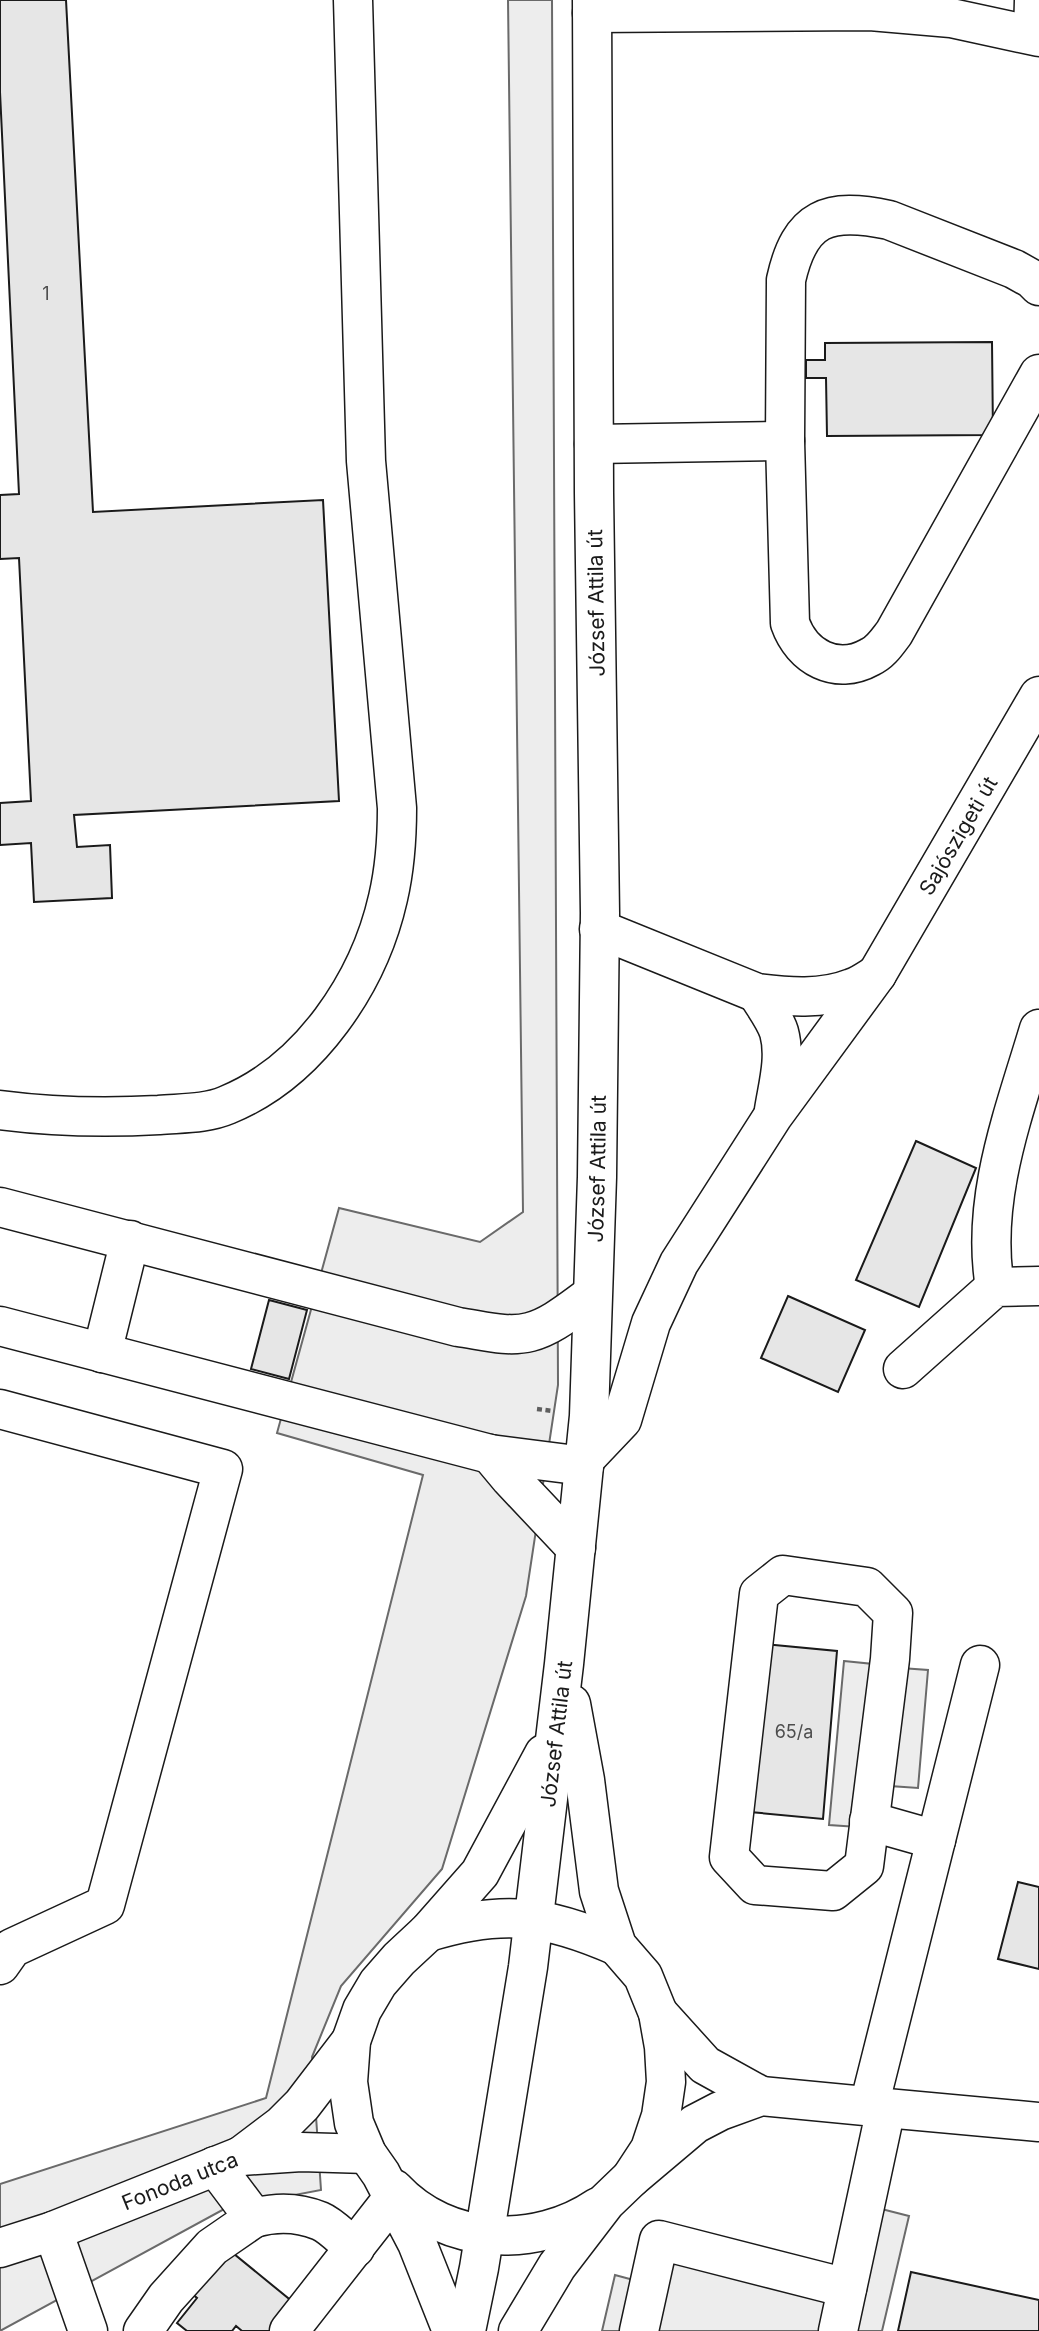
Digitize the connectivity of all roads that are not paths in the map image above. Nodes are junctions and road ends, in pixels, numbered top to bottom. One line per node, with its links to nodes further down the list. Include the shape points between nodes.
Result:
1 (353, 0): 13 (main road, via 366,461 397,808 393,872 379,931 338,1010 305,1051 253,1092 226,1105 200,1112 99,1118)
2 (592, 6): 3 (main road, via 870,11); 7 (main road, József Attila út)
3 (1035, 24)
4 (1039, 286): 6 (main road, via 1014,269 889,220 848,214 830,216 811,226 790,259 786,280)
5 (1039, 374): 6 (main road, via 894,633 881,649 857,663 826,662 813,656 794,636)
6 (785, 441): 7 (main road)
7 (594, 444): 9 (main road, József Attila út)
8 (1039, 696): 10 (main road, Sajószigeti út)
9 (599, 929): 11 (main road); 19 (main road, József Attila út)
10 (877, 974): 11 (main road, via 836,993 784,997); 14 (main road, Sajószigeti út)
11 (757, 993): 14 (main road, via 782,1046)
12 (1039, 1029): 18 (main road, via 1003,1151 994,1200 991,1263)
13 (0, 1110)
14 (773, 1116): 25 (main road, Sajószigeti út, via 661,1298 622,1420)
15 (0, 1207): 16 (main road)
16 (130, 1240): 19 (main road, via 458,1327 511,1335 552,1322); 21 (main road)
17 (1039, 1286): 18 (main road)
18 (995, 1287): 22 (main road)
19 (592, 1295): 25 (main road, József Attila út)
20 (0, 1326): 21 (main road)
21 (102, 1353): 24 (main road)
22 (903, 1369)
23 (0, 1409): 35 (main road, via 223,1469 105,1905 12,1948)
24 (490, 1454): 25 (main road); 26 (main road)
25 (584, 1463): 26 (main road, József Attila út)
26 (576, 1548): 27 (main road, József Attila út)
27 (564, 1664): 29 (main road, József Attila út); 34 (main road, via 599,1891)
28 (979, 1665): 31 (main road)
29 (556, 1730): 32 (main road, József Attila út); 33 (main road, via 480,1873)
30 (869, 1821): 30 (main road, via 892,1613 867,1587 783,1575 759,1594 729,1857 755,1885 833,1891 864,1866); 31 (main road)
31 (936, 1840): 39 (main road)
32 (533, 1918): 33 (main road, via 493,1917); 34 (main road); 46 (main road, József Attila út)
33 (428, 1932): 37 (main road, via 378,1983)
34 (617, 1946): 36 (main road, via 643,1976)
35 (0, 1965)
36 (657, 2013): 38 (main road, via 705,2065); 43 (main road, via 666,2082 662,2116 650,2149)
37 (351, 2041): 41 (main road, via 282,2125); 42 (main road, via 348,2082 354,2123)
38 (761, 2096): 39 (main road); 43 (main road, via 695,2124)
39 (877, 2107): 40 (main road); 49 (main road)
40 (1039, 2122)
41 (228, 2161): 42 (main road, Fonoda utca, via 301,2151); 44 (main road); 45 (main road, Fonoda utca)
42 (380, 2175): 46 (main road, via 416,2208 460,2230); 48 (main road); 53 (main road, via 417,2243)
43 (618, 2190): 46 (main road, via 585,2216 561,2227 536,2234); 55 (main road, via 557,2266)
44 (254, 2218): 48 (main road, via 271,2213 321,2221); 51 (main road, via 212,2247)
45 (53, 2231): 47 (main road, Fonoda utca); 50 (main road)
46 (485, 2235): 54 (main road, József Attila út)
47 (0, 2248)
48 (355, 2248): 52 (main road)
49 (847, 2288): 56 (main road, via 659,2240); 57 (main road)
50 (88, 2331)
51 (143, 2331)
52 (289, 2331)
53 (452, 2331)
54 (466, 2331)
55 (518, 2331)
56 (639, 2331)
57 (838, 2331)

